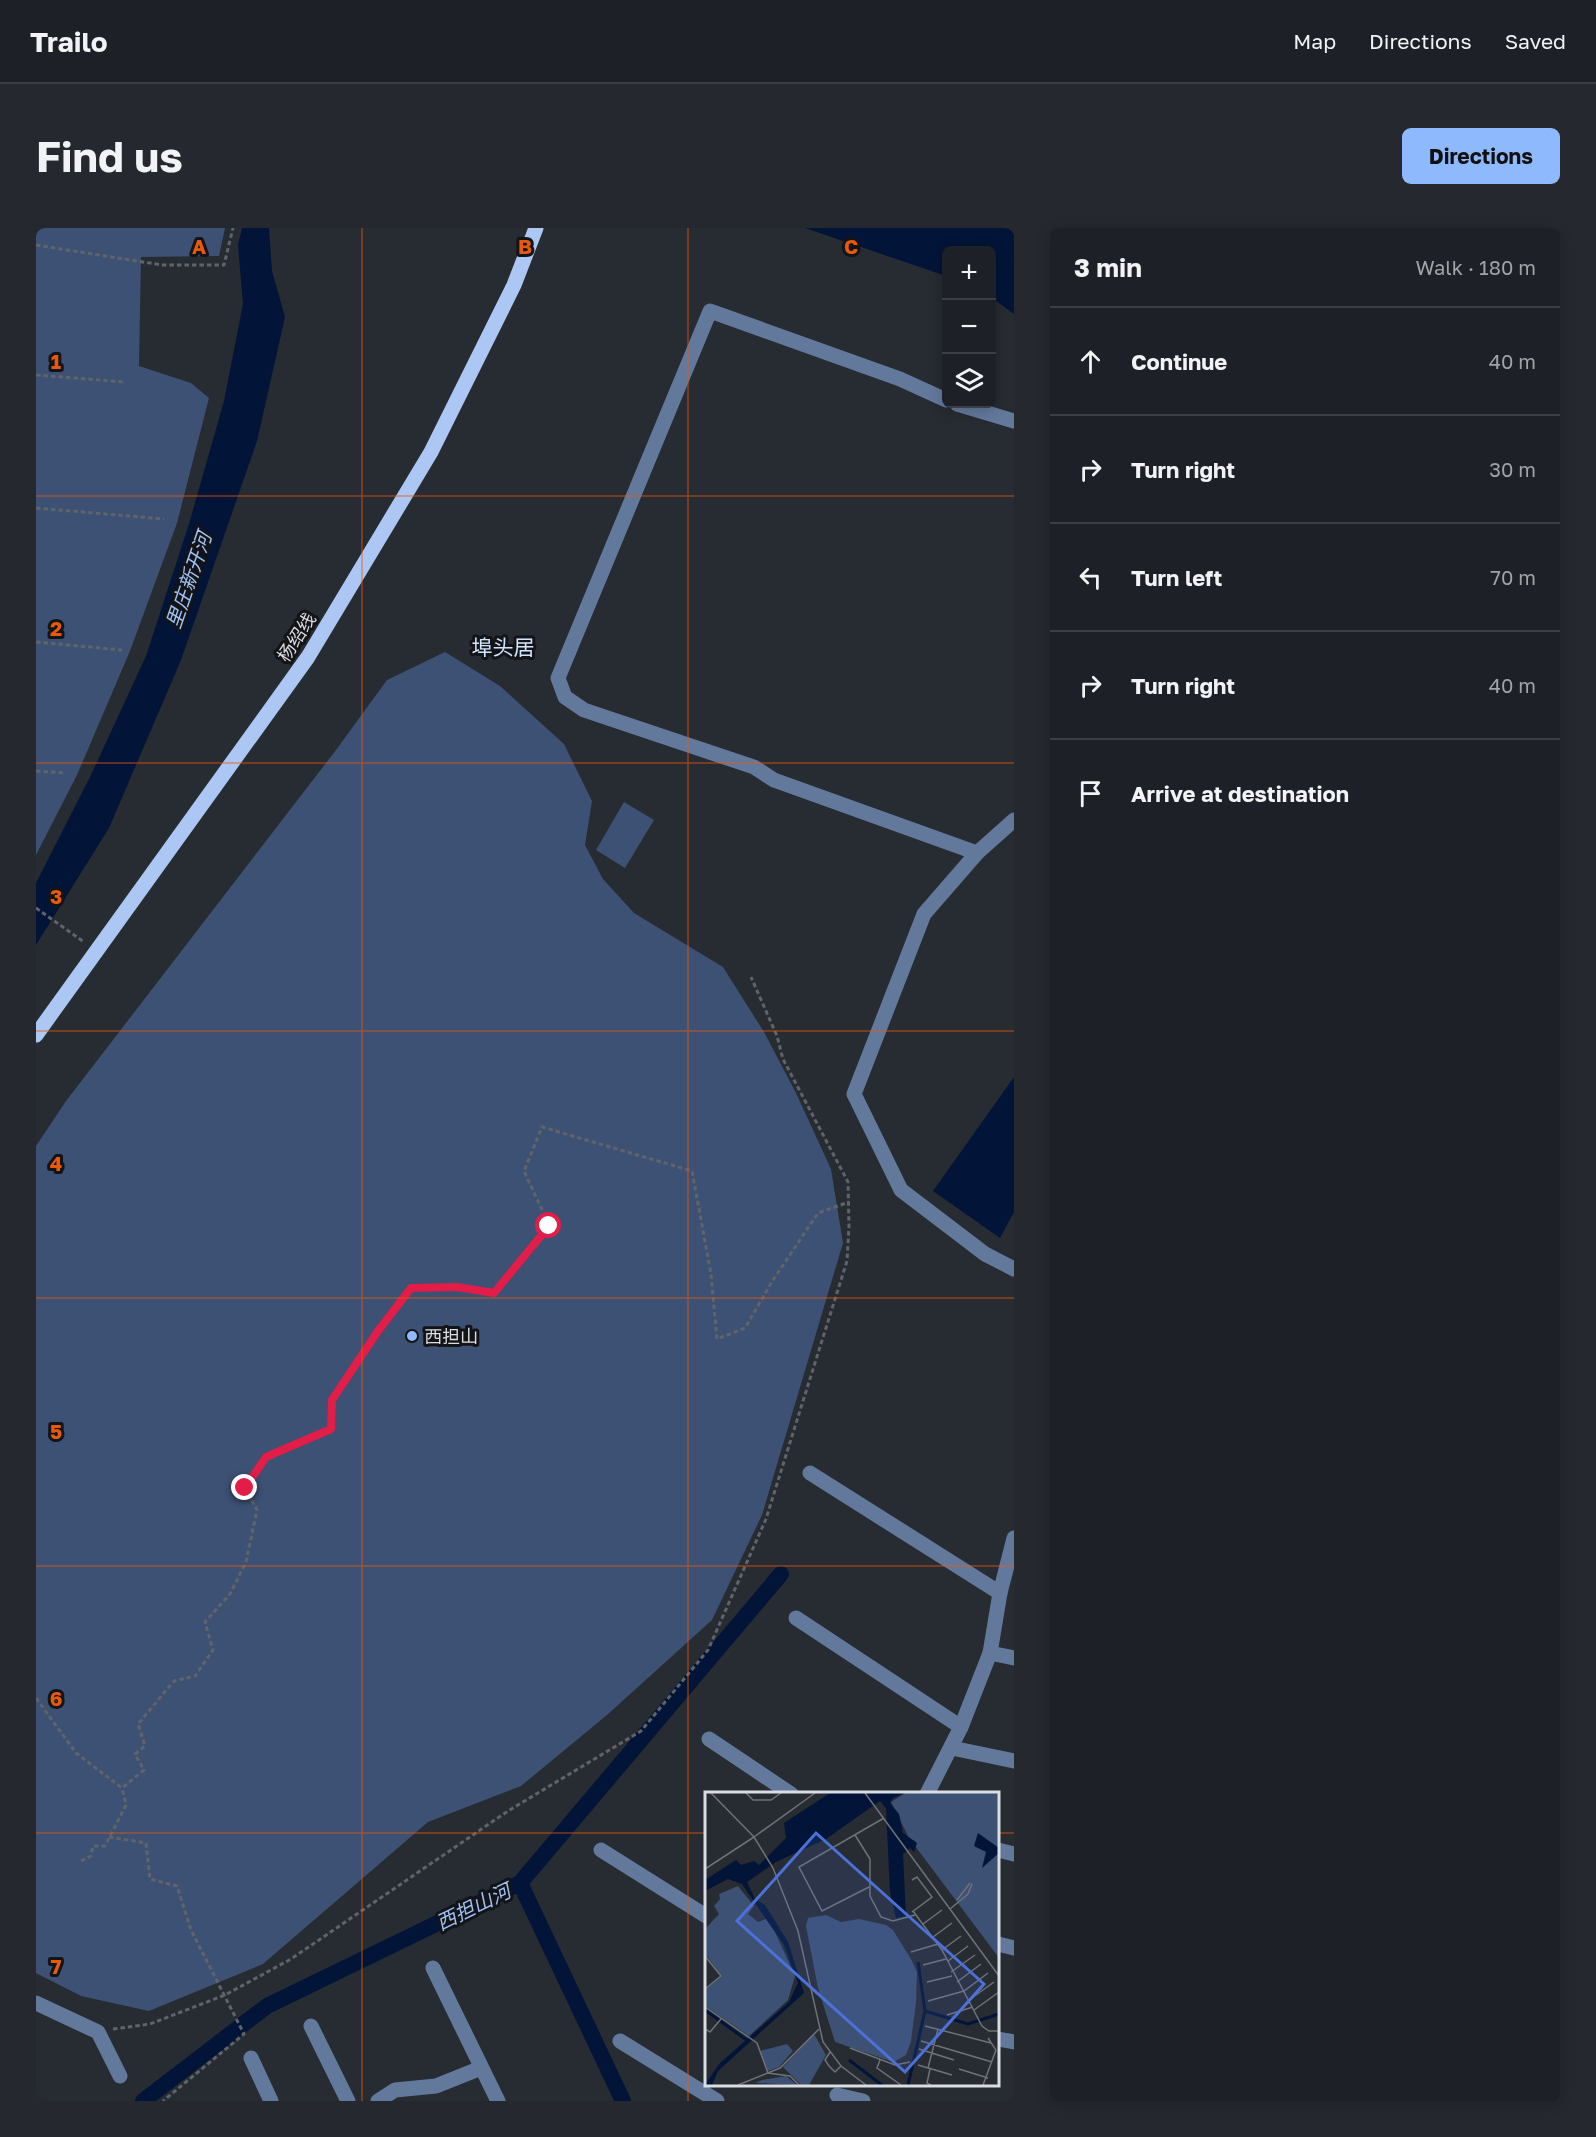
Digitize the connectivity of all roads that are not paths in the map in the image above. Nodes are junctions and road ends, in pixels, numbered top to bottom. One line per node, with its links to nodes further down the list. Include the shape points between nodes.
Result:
1 (536, 228): 7 (main road, 杨绍线, via 514,285 431,452 308,657)
2 (942, 398): 6 (lane, via 900,379 710,311 558,678 565,697 584,710 754,767 774,780)
3 (970, 408): 4 (lane)
4 (1014, 421)
5 (1014, 820): 6 (lane)
6 (977, 853): 8 (lane, via 924,914 854,1094 901,1190 985,1254)
7 (36, 1035)
8 (1012, 1266)
9 (810, 1473): 11 (lane)
10 (1014, 1538): 11 (lane)
11 (1000, 1593): 13 (lane)
12 (796, 1618): 15 (lane)
13 (990, 1653): 14 (lane); 15 (lane)
14 (1014, 1658)
15 (962, 1727): 17 (lane)
16 (709, 1739): 19 (lane)
17 (952, 1748): 18 (lane); 20 (lane)
18 (1014, 1761)
19 (787, 1792)
20 (928, 1792)
21 (601, 1850): 24 (lane)
22 (999, 1850): 23 (lane)
23 (1014, 1854)
24 (705, 1915)
25 (999, 1944): 26 (lane)
26 (1014, 1948)
27 (433, 1968): 34 (lane)
28 (36, 2003): 35 (lane, via 98,2032)
29 (312, 2026): 38 (lane)
30 (999, 2039): 32 (lane)
31 (620, 2041): 41 (lane)
32 (1014, 2042)
33 (251, 2058): 37 (lane)
34 (482, 2068): 39 (lane, via 436,2086 395,2090); 40 (lane)
35 (120, 2076)
36 (837, 2094): 42 (lane)
37 (271, 2101)
38 (348, 2101)
39 (378, 2101)
40 (498, 2101)
41 (717, 2101)
42 (863, 2101)

